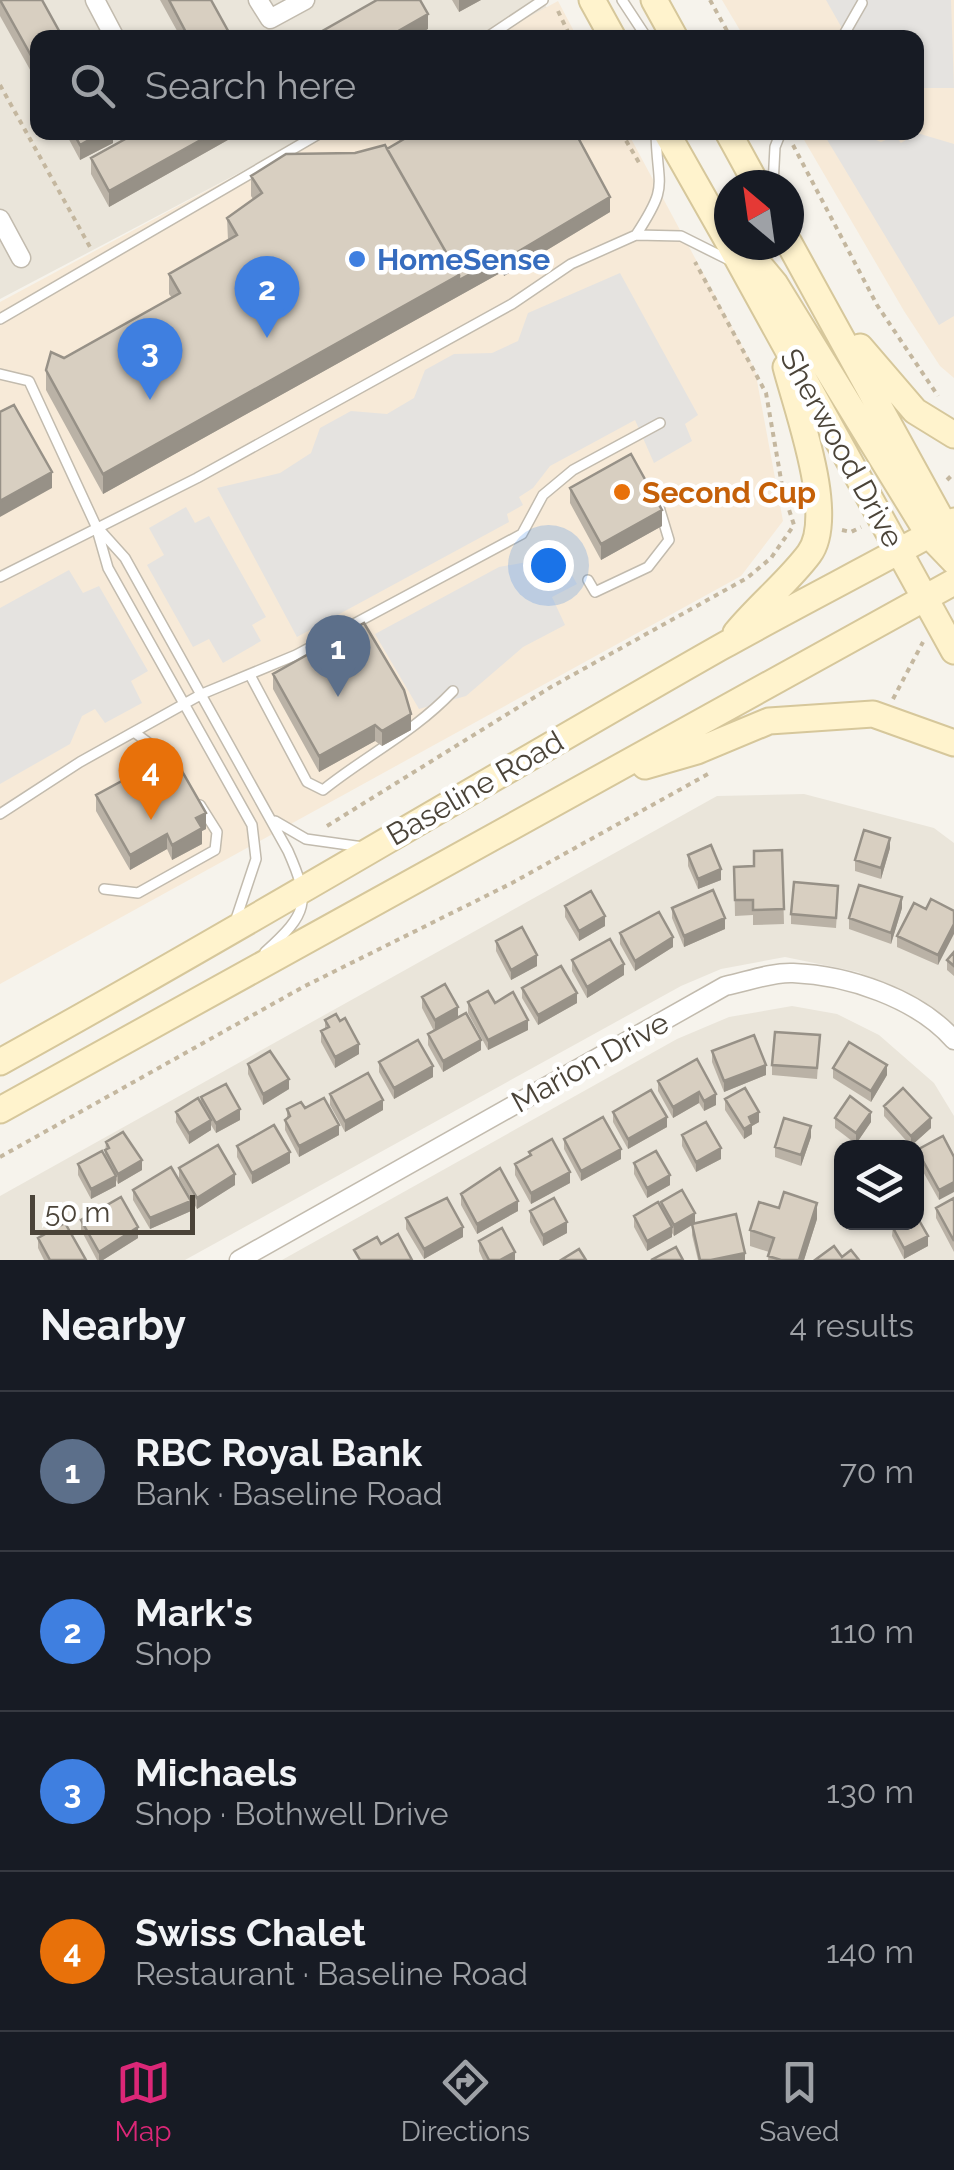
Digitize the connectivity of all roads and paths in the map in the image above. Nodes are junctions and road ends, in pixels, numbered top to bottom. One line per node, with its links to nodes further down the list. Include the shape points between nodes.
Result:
1 (96, 0): 11 (street)
2 (258, 0): 3 (street, via 270,19)
3 (305, 0)
4 (543, 0): 12 (lane)
5 (592, 0): 14 (main road)
6 (622, 0): 15 (lane)
7 (654, 0): 16 (main road)
8 (710, 0): 17 (path)
9 (862, 4): 18 (lane)
10 (558, 11): 13 (path)
11 (110, 30)
12 (498, 30)
13 (567, 30)
14 (609, 30)
15 (641, 30)
16 (671, 30)
17 (727, 30)
18 (847, 30)
19 (0, 85): 20 (path)
20 (30, 139)
21 (30, 140): 41 (path)
22 (308, 140): 41 (lane)
23 (626, 140): 29 (path)
24 (656, 140): 36 (lane, via 660,198)
25 (671, 140): 32 (main road, Sherwood Drive)
26 (734, 140): 30 (main road)
27 (779, 140): 31 (lane)
28 (787, 140): 48 (path, via 878,305)
29 (642, 166)
30 (749, 170)
31 (774, 170)
32 (702, 195): 33 (main road); 34 (main road, Sherwood Drive)
33 (714, 210)
34 (714, 216)
35 (0, 220): 37 (street)
36 (636, 235): 43 (lane, via 702,243); 56 (lane, via 571,264 512,304 197,478)
37 (21, 258)
38 (739, 260): 43 (main road, Sherwood Drive)
39 (755, 260): 57 (main road)
40 (799, 260): 44 (main road, Sherwood Drive)
41 (98, 262): 45 (lane)
42 (695, 262): 82 (path, via 766,393 794,525 771,558 746,578 552,687 334,823)
43 (746, 273): 46 (main road, Sherwood Drive)
44 (826, 308): 50 (main road, via 915,411); 57 (main road, Sherwood Drive)
45 (0, 319)
46 (776, 329): 60 (main road, Sherwood Drive); 67 (main road, via 812,464 819,526 811,552)
47 (0, 374): 56 (lane, via 29,381)
48 (942, 400)
49 (660, 423): 51 (lane)
50 (954, 436)
51 (624, 443): 52 (lane); 69 (lane, via 573,470 543,496 522,534)
52 (632, 458)
53 (954, 472): 54 (path)
54 (954, 484)
55 (649, 489): 63 (lane, via 670,540 648,567 594,592)
56 (96, 526): 62 (lane); 71 (lane, via 125,558); 73 (lane, via 108,568)
57 (945, 531): 60 (main road, Baseline Road); 61 (main road)
58 (851, 532): 59 (path)
59 (856, 539)
60 (899, 552): 65 (main road, Sherwood Drive); 67 (main road, Baseline Road)
61 (954, 561)
62 (0, 577)
63 (588, 580)
64 (954, 582): 65 (main road, Baseline Road)
65 (925, 598): 68 (main road, Sherwood Drive); 78 (main road, Baseline Road)
66 (913, 637): 72 (path, via 918,645)
67 (726, 644): 83 (main road, Baseline Road)
68 (954, 650)
69 (250, 674): 70 (lane, via 306,782 323,790 368,754 420,726); 71 (lane)
70 (453, 691)
71 (202, 694): 73 (lane); 80 (lane)
72 (894, 699)
73 (184, 704): 74 (lane); 86 (lane, via 252,825 253,870)
74 (134, 732): 77 (lane); 81 (lane)
75 (954, 743): 78 (main road, via 872,714 770,721 697,752)
76 (715, 770): 91 (path)
77 (182, 776)
78 (606, 776): 87 (main road, Baseline Road)
79 (191, 790): 84 (lane, via 217,832 215,850 138,893)
80 (266, 812): 83 (lane, via 294,836); 85 (lane)
81 (0, 814)
82 (315, 828)
83 (370, 848): 85 (main road, Baseline Road)
84 (104, 889)
85 (305, 890): 86 (main road, Baseline Road); 87 (lane, via 287,931)
86 (232, 934): 89 (main road, Baseline Road)
87 (231, 982): 90 (main road, Baseline Road)
88 (954, 1040): 92 (street, Marion Drive, via 896,1000 844,979 789,972 725,986)
89 (0, 1062)
90 (0, 1110)
91 (0, 1157)
92 (238, 1260)

